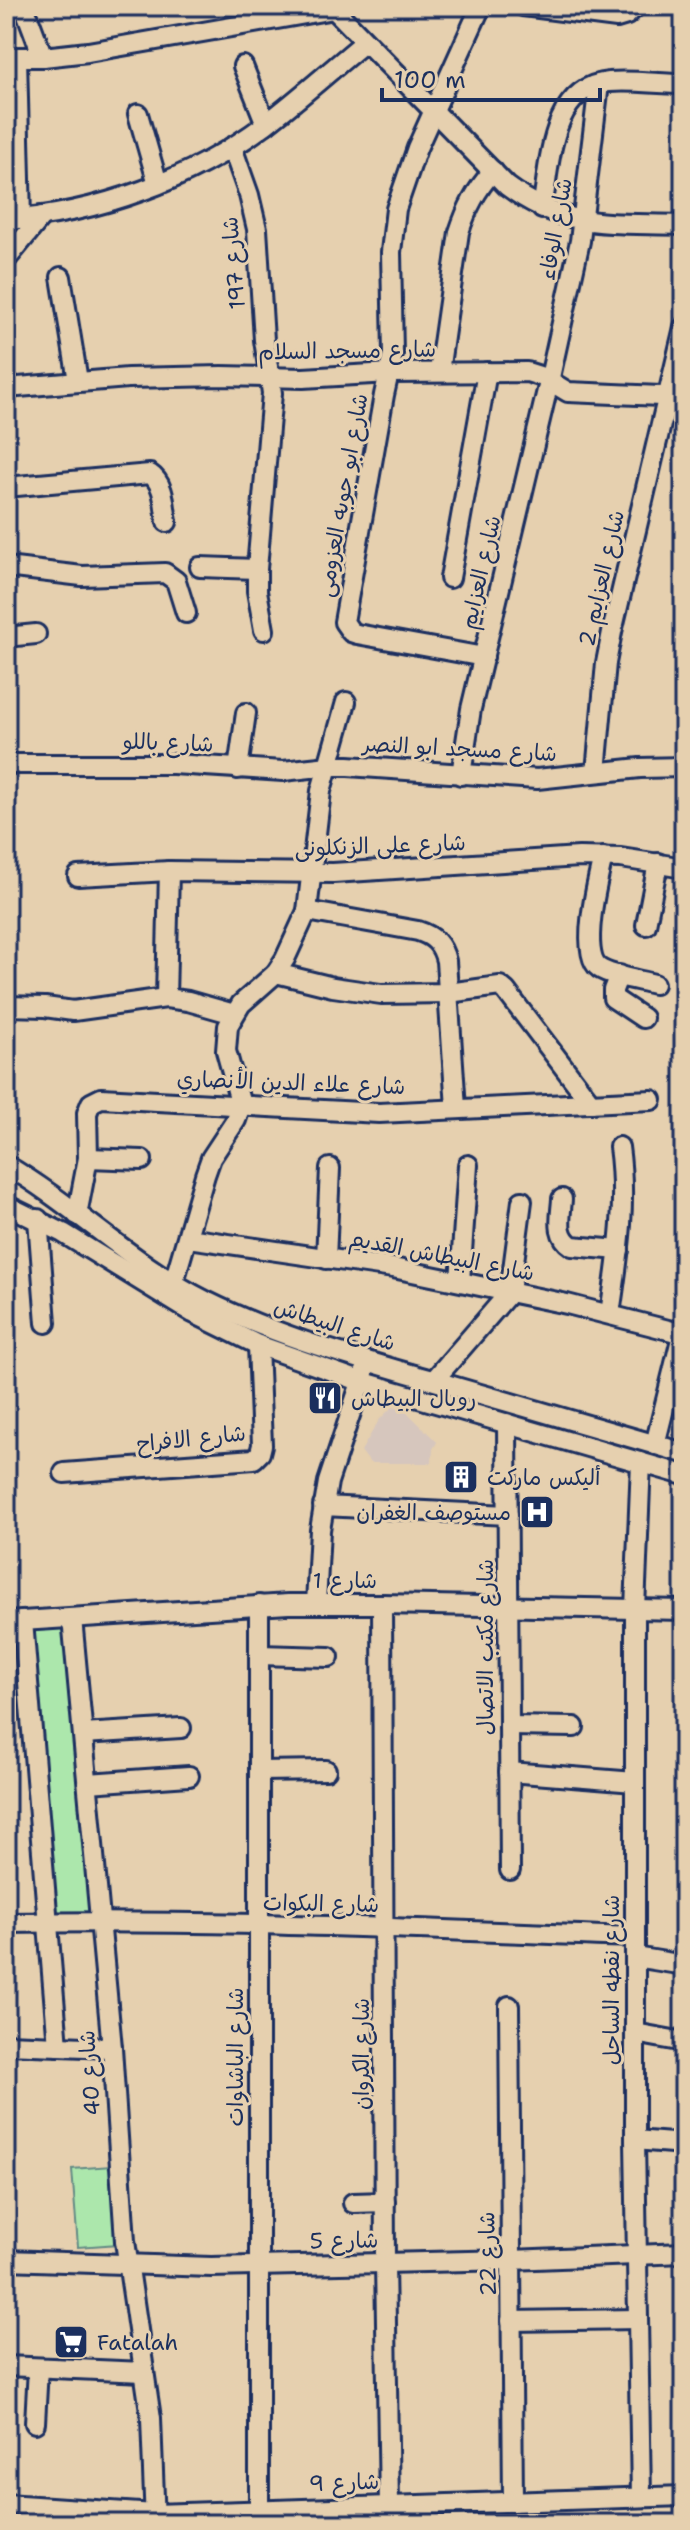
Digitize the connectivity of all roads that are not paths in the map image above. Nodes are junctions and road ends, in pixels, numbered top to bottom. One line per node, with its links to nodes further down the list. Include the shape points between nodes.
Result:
1 (24, 6): 8 (street)
2 (481, 6): 13 (street)
3 (523, 6): 6 (street)
4 (636, 6): 6 (street, via 622,17)
5 (332, 8): 7 (street); 8 (street)
6 (573, 9)
7 (365, 42): 13 (street); 15 (street)
8 (43, 57): 9 (street)
9 (11, 58): 21 (street)
10 (243, 66): 15 (street)
11 (599, 84): 12 (street); 19 (street, via 576,95 566,107); 22 (street, شارع الوفاء)
12 (684, 84)
13 (433, 112): 17 (street); 29 (street, via 409,168 395,220)
14 (138, 114): 18 (street)
15 (266, 124): 16 (street)
16 (232, 147): 18 (street); 30 (street, شارع 197, via 257,229)
17 (493, 171): 19 (street); 27 (street, via 472,199 459,232)
18 (158, 184): 20 (street)
19 (542, 209): 22 (street)
20 (42, 216): 21 (street); 24 (street)
21 (14, 220)
22 (583, 221): 23 (street); 32 (street, شارع الوفاء)
23 (684, 225)
24 (6, 260)
25 (61, 277): 31 (street)
26 (684, 327): 34 (street, شارع العزايم 2)
27 (439, 372): 28 (street, شارع مسجد السلام); 29 (street, شارع مسجد السلام)
28 (487, 372): 32 (street, شارع مسجد السلام, via 535,373); 40 (street)
29 (390, 373): 30 (street, شارع مسجد السلام); 45 (street, شارع ابو جوبه العزومى, via 344,622 357,634)
30 (271, 378): 31 (street, شارع مسجد السلام); 39 (street, شارع 197)
31 (78, 381): 33 (street, شارع مسجد السلام)
32 (549, 382): 34 (street, شارع مسجد السلام, via 568,392); 45 (street, شارع العزايم)
33 (6, 388)
34 (676, 396): 52 (street, شارع العزايم 2, via 612,632)
35 (6, 487): 36 (street, via 150,474 160,486)
36 (167, 522)
37 (6, 567): 41 (street, via 82,576 165,573 176,581)
38 (200, 567): 39 (street)
39 (257, 569): 42 (street, شارع 197)
40 (450, 578)
41 (186, 613)
42 (264, 630)
43 (36, 634): 44 (street)
44 (6, 637)
45 (484, 657): 53 (street, شارع العزايم)
46 (346, 702): 49 (street)
47 (246, 713): 51 (street)
48 (6, 764): 51 (street, شارع باللو)
49 (329, 766): 51 (street, شارع باللو); 53 (street, شارع مسجد ابو النصر); 58 (street, via 319,804)
50 (684, 767): 52 (street, شارع مسجد ابو النصر)
51 (238, 769)
52 (596, 772): 53 (street, شارع مسجد ابو النصر, via 537,779)
53 (461, 775)
54 (603, 857): 55 (street, شارع على الزنكلونى); 58 (street, شارع على الزنكلونى); 63 (street, via 591,953 598,968)
55 (658, 863): 56 (street, شارع على الزنكلونى); 61 (street)
56 (684, 868)
57 (169, 871): 58 (street, شارع على الزنكلونى); 59 (street, شارع على الزنكلونى); 66 (street)
58 (313, 873): 60 (street)
59 (78, 876)
60 (307, 911): 62 (street); 65 (street, via 429,934 443,950)
61 (646, 925)
62 (276, 973): 65 (street, via 365,993); 68 (street)
63 (619, 975): 64 (street); 69 (street, via 613,998)
64 (654, 984)
65 (448, 993): 71 (street, via 503,988); 73 (street)
66 (166, 998): 67 (street, via 73,1011); 68 (street)
67 (6, 1006)
68 (234, 1014): 72 (street, via 226,1051)
69 (643, 1018)
70 (652, 1100): 71 (street, شارع علاء الدين الأنصاري)
71 (591, 1103): 73 (street, شارع علاء الدين الأنصاري)
72 (241, 1105): 73 (street, شارع علاء الدين الأنصاري, via 379,1113); 75 (street, شارع علاء الدين الأنصاري, via 101,1098 87,1113); 85 (street, via 211,1158)
73 (456, 1108)
74 (619, 1147): 86 (street)
75 (88, 1158): 76 (street); 83 (street, شارع علاء الدين الأنصاري)
76 (142, 1160)
77 (6, 1165): 83 (street, شارع البيطاش)
78 (468, 1165): 88 (street)
79 (330, 1168): 87 (street)
80 (562, 1199): 86 (street, via 560,1229 567,1243)
81 (522, 1201): 90 (street)
82 (6, 1205): 84 (street, شارع البيطاش)
83 (77, 1215): 89 (street, شارع البيطاش)
84 (38, 1219): 89 (street, شارع البيطاش); 92 (street)
85 (188, 1238): 87 (street, شارع البيطاش القديم); 89 (street)
86 (619, 1250): 91 (street)
87 (326, 1259): 88 (street, شارع البيطاش القديم)
88 (460, 1281): 90 (street, شارع البيطاش القديم)
89 (171, 1291): 95 (street, شارع البيطاش); 96 (street, شارع البيطاش)
90 (510, 1292): 91 (street, شارع البيطاش القديم); 97 (street)
91 (610, 1314): 94 (street, شارع البيطاش القديم)
92 (46, 1323)
93 (684, 1327): 94 (street)
94 (684, 1334): 100 (street)
95 (258, 1345): 98 (street, شارع البيطاش); 103 (street, شارع الافراح, via 262,1445 254,1459)
96 (370, 1362): 97 (street, شارع البيطاش); 98 (street)
97 (434, 1380): 100 (street, شارع البيطاش)
98 (360, 1381): 99 (street, شارع البيطاش); 105 (street)
99 (507, 1423): 102 (street, شارع البيطاش); 106 (street, شارع مكتب الاتصال)
100 (655, 1445): 101 (street, شارع البيطاش)
101 (684, 1453)
102 (641, 1462): 104 (street, شارع البيطاش); 111 (street, شارع نقطه الساحل)
103 (64, 1473)
104 (684, 1475)
105 (323, 1506): 106 (street); 107 (street)
106 (508, 1515): 110 (street, شارع مكتب الاتصال)
107 (316, 1604): 108 (street, شارع 1); 109 (street, شارع 1)
108 (382, 1604): 110 (street, شارع 1); 132 (street, شارع الكروان)
109 (259, 1605): 113 (street, شارع 1); 115 (street, شارع الباشاوات)
110 (508, 1606): 111 (street, شارع 1); 117 (street, شارع مكتب الاتصال)
111 (635, 1609): 112 (street, شارع 1); 125 (street, شارع نقطه الساحل)
112 (684, 1610)
113 (72, 1618): 114 (street, شارع 1); 120 (street, شارع 40)
114 (14, 1621): 128 (street, شارع 40)
115 (259, 1655): 116 (street); 122 (street, شارع الباشاوات)
116 (329, 1657)
117 (509, 1726): 118 (street); 123 (street, شارع مكتب الاتصال)
118 (574, 1727)
119 (181, 1728): 120 (street)
120 (83, 1734): 126 (street, شارع 40)
121 (326, 1770): 122 (street)
122 (259, 1771): 131 (street, شارع الباشاوات)
123 (509, 1772): 125 (street); 127 (street, شارع مكتب الاتصال)
124 (189, 1776): 126 (street)
125 (635, 1782): 133 (street, شارع نقطه الساحل)
126 (88, 1783): 129 (street, شارع 40)
127 (510, 1870)
128 (47, 1922): 129 (street, شارع البكوات); 130 (street, شارع البكوات); 140 (street, شارع 40)
129 (100, 1922): 131 (street, شارع البكوات); 141 (street, شارع 40)
130 (6, 1923)
131 (259, 1925): 132 (street, شارع البكوات); 152 (street, شارع الباشاوات)
132 (385, 1928): 133 (street, شارع البكوات); 144 (street, شارع الكروان)
133 (635, 1937): 134 (street, شارع نقطه الساحل)
134 (635, 1957): 135 (street); 137 (street, شارع نقطه الساحل)
135 (684, 1965)
136 (509, 2006): 149 (street, شارع 22)
137 (635, 2033): 138 (street); 142 (street, شارع نقطه الساحل)
138 (684, 2042)
139 (6, 2044): 140 (street)
140 (58, 2046): 141 (street)
141 (112, 2048): 151 (street, شارع 40)
142 (635, 2140): 143 (street); 147 (street, شارع نقطه الساحل)
143 (684, 2144)
144 (385, 2202): 145 (street); 150 (street, شارع الكروان)
145 (353, 2203)
146 (684, 2253): 147 (street, شارع 5)
147 (637, 2255): 149 (street, شارع 5); 153 (street, شارع نقطه الساحل)
148 (6, 2260): 151 (street, شارع 5)
149 (511, 2260): 150 (street, شارع 5); 154 (street, شارع 22)
150 (385, 2263): 152 (street, شارع 5); 163 (street, شارع الكروان)
151 (128, 2266): 152 (street, شارع 5); 157 (street, شارع 40)
152 (259, 2266): 164 (street, شارع الباشاوات)
153 (638, 2319): 154 (street); 160 (street, شارع نقطه الساحل)
154 (511, 2321): 161 (street, شارع 22)
155 (6, 2366): 156 (street)
156 (38, 2368): 157 (street); 158 (street)
157 (144, 2372): 165 (street, شارع 40)
158 (35, 2423)
159 (684, 2496): 160 (street, شارع 9)
160 (641, 2497): 161 (street, شارع 9)
161 (513, 2502): 163 (street, شارع 9)
162 (6, 2504): 165 (street, شارع 9)
163 (389, 2505): 164 (street, شارع 9)
164 (259, 2509): 165 (street, شارع 9)
165 (155, 2519)

